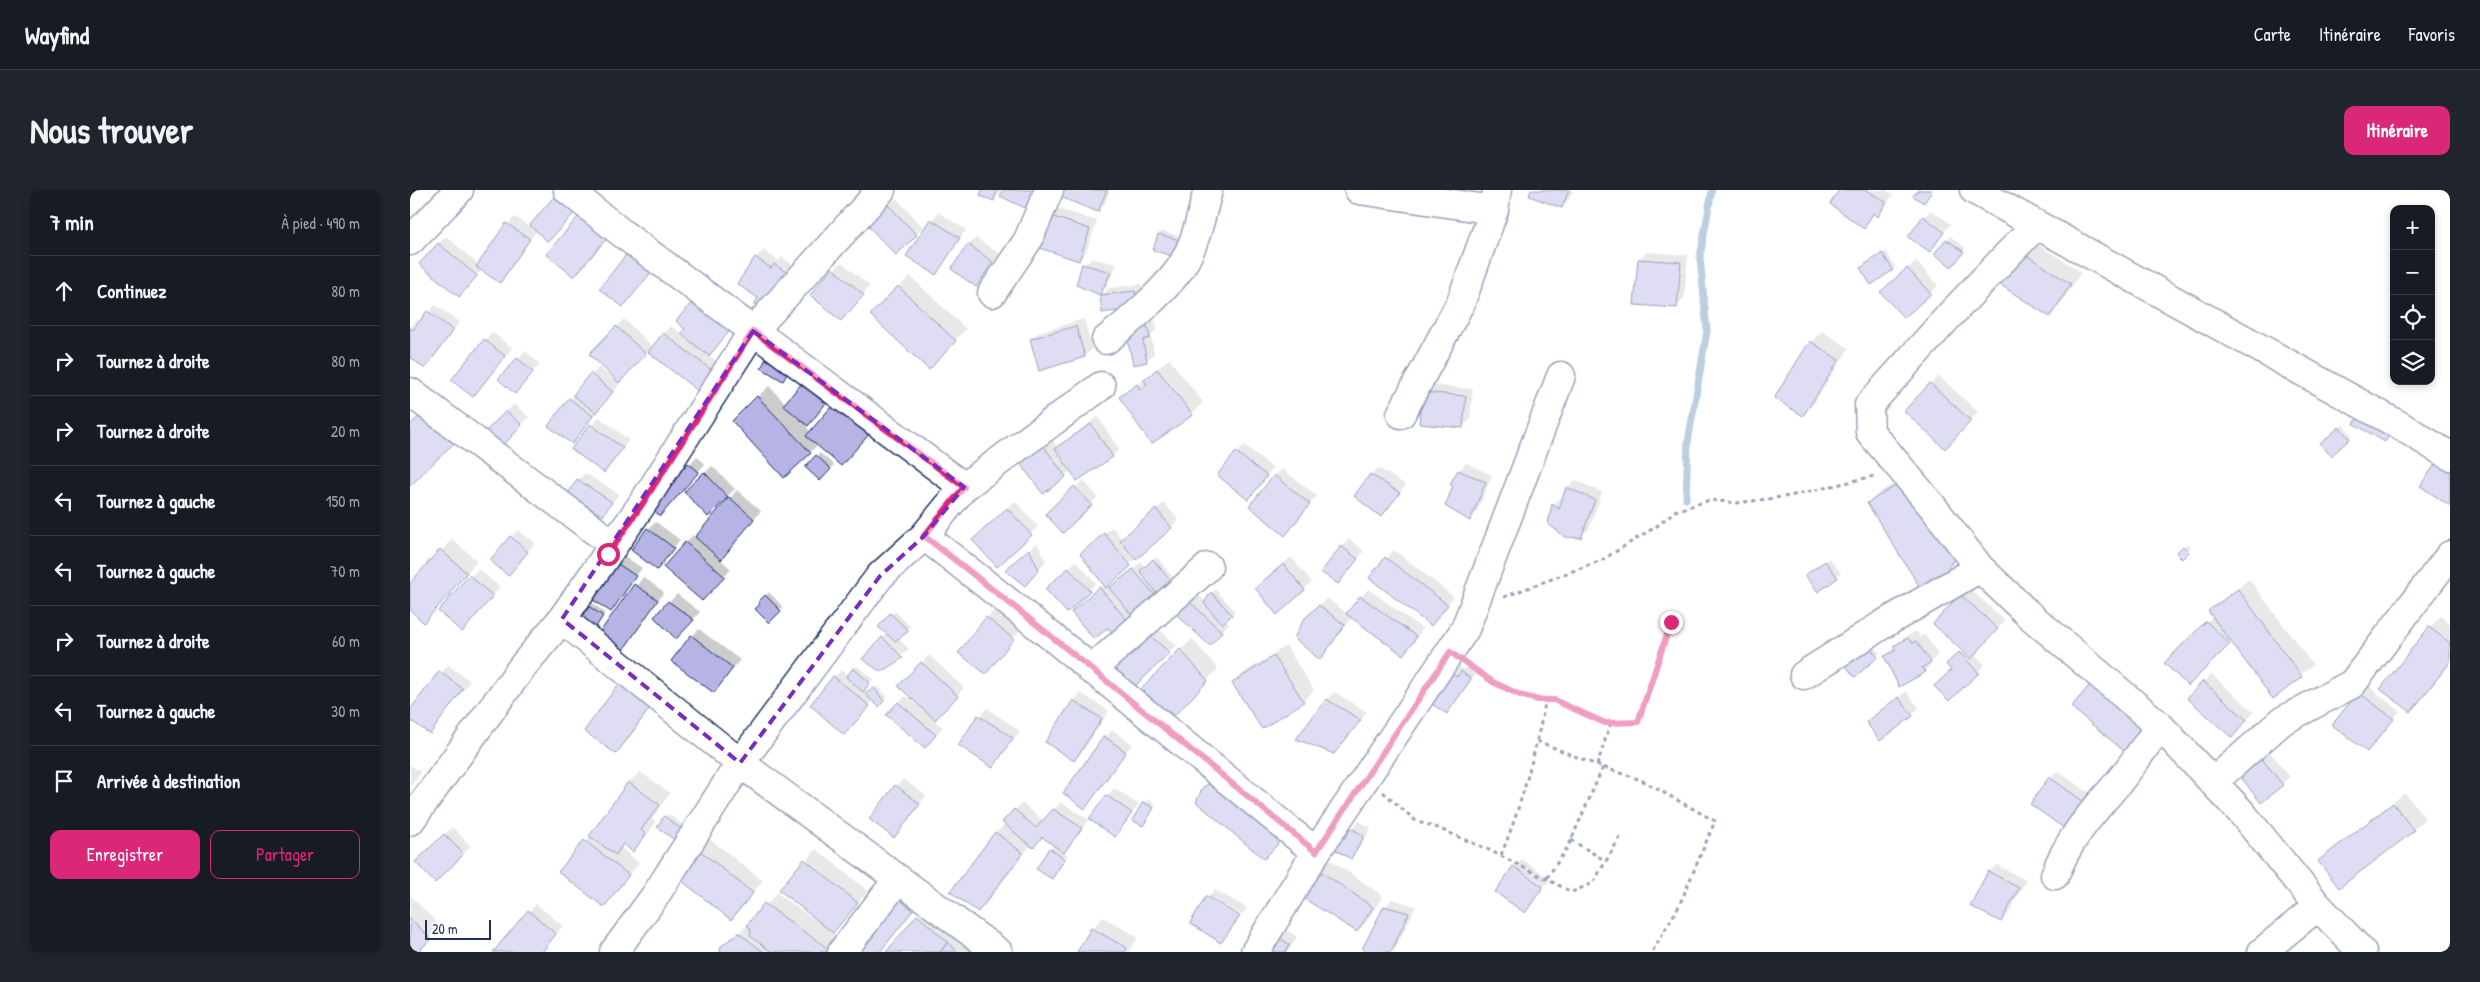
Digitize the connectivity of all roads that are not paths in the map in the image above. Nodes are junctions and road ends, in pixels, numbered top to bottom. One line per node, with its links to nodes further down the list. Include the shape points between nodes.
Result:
1 (459, 190): 10 (street)
2 (568, 190): 12 (street)
3 (881, 190): 12 (street)
4 (1049, 190): 11 (street, via 1028,240)
5 (1208, 190): 13 (street, via 1197,235 1179,270 1129,322)
6 (1359, 190): 8 (street)
7 (1974, 190): 9 (street)
8 (1495, 200): 17 (street, via 1461,302)
9 (2036, 225): 18 (street); 24 (street, via 1869,405 1870,432)
10 (410, 241)
11 (992, 293)
12 (753, 331): 19 (street); 21 (street)
13 (1106, 340)
14 (1561, 376): 32 (street, via 1465,629)
15 (1101, 386): 19 (street)
16 (410, 392): 21 (street)
17 (1401, 414)
18 (2450, 456)
19 (964, 487): 20 (street)
20 (924, 536): 26 (street, via 1051,634); 29 (street, via 880,576)
21 (614, 545): 25 (street)
22 (2450, 555): 30 (street, via 2352,684 2282,722)
23 (1208, 567): 26 (street)
24 (1980, 568): 27 (street); 28 (street, via 2027,613)
25 (562, 619): 29 (street); 31 (street, via 523,666)
26 (1091, 670): 32 (street)
27 (1804, 675)
28 (2160, 726): 30 (street); 33 (street, via 2087,818 2062,854)
29 (740, 763): 34 (street); 36 (street, via 655,896)
30 (2213, 782): 35 (street)
31 (410, 820)
32 (1316, 852): 39 (street)
33 (2055, 875)
34 (898, 879): 37 (street); 38 (street)
35 (2318, 906): 40 (street); 41 (street)
36 (614, 952)
37 (842, 952)
38 (998, 952)
39 (1255, 952)
40 (2262, 952)
41 (2362, 952)

